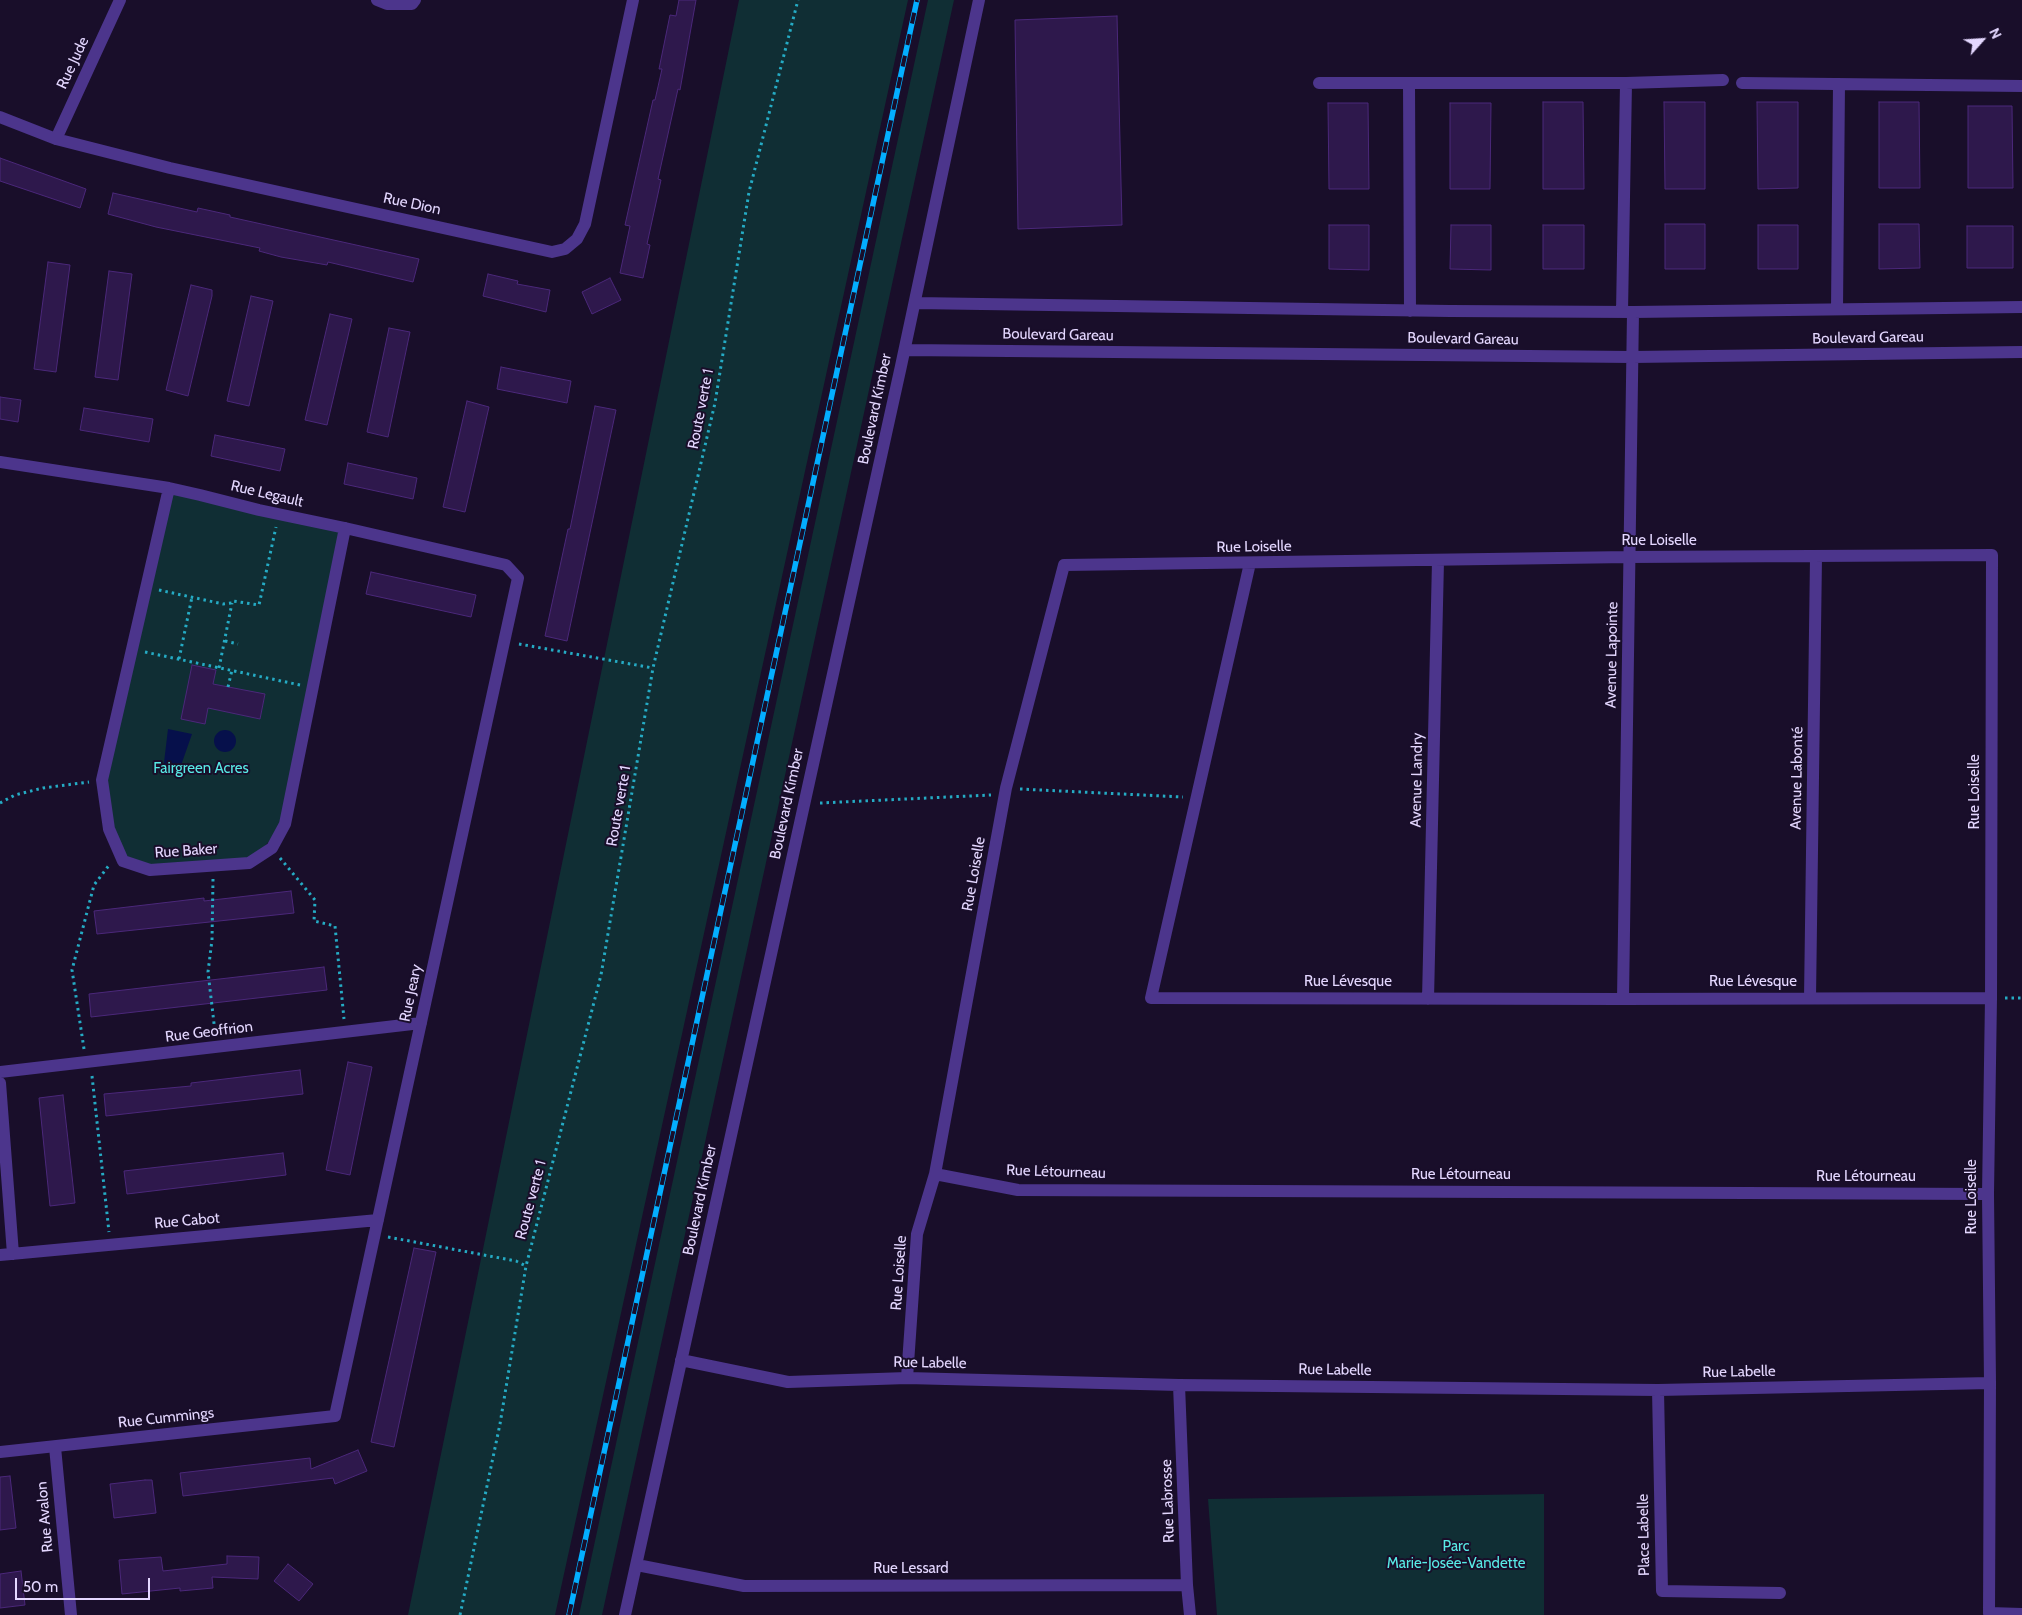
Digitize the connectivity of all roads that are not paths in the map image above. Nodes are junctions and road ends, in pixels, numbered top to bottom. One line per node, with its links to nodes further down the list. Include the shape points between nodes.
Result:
1 (120, 0): 14 (street, Rue Jude)
2 (377, 0): 3 (street, via 387,4 412,4)
3 (416, 0)
4 (633, 0): 14 (street, Rue Dion, via 585,224 577,239 565,249 552,252)
5 (979, 0): 15 (street, Boulevard Kimber)
6 (1723, 80): 9 (street)
7 (1319, 83): 8 (street)
8 (1409, 83): 9 (street); 18 (street)
9 (1626, 83): 19 (street, Avenue Lapointe)
10 (1742, 83): 11 (street)
11 (1839, 84): 12 (street); 17 (street)
12 (2022, 86)
13 (0, 117): 14 (street, Rue Dion)
14 (56, 140)
15 (915, 303): 18 (street, Boulevard Gareau); 20 (street, Boulevard Kimber)
16 (2022, 308): 17 (street, Boulevard Gareau)
17 (1837, 309): 19 (street, Boulevard Gareau)
18 (1410, 310): 19 (street, Boulevard Gareau)
19 (1627, 312): 22 (street, Avenue Lapointe)
20 (904, 350): 22 (street, Boulevard Gareau); 43 (street, Boulevard Kimber)
21 (2022, 352): 22 (street, Boulevard Gareau)
22 (1632, 356): 26 (street, Avenue Lapointe)
23 (0, 462): 24 (street, Rue Legault)
24 (169, 488): 25 (street, Rue Legault); 25 (street, Rue Baker, via 102,780 109,829 123,861 150,870 249,863 272,848 285,824)
25 (346, 528): 30 (street, Rue Legault, via 506,565)
26 (1629, 557): 27 (street, Rue Loiselle); 28 (street, Rue Loiselle); 34 (street, Avenue Lapointe)
27 (1816, 557): 31 (street, Avenue Labonté); 32 (street, Rue Loiselle, via 1992,555)
28 (1438, 561): 29 (street, Rue Loiselle); 33 (street, Avenue Landry)
29 (1250, 564): 33 (street, Rue Lévesque, via 1151,998); 38 (street, Rue Loiselle, via 1064,565 1006,791)
30 (518, 578): 35 (street, Rue Jeary)
31 (1810, 998): 32 (street, Rue Lévesque); 34 (street, Rue Lévesque)
32 (1991, 998): 39 (street, Rue Loiselle)
33 (1428, 999): 34 (street, Rue Lévesque)
34 (1623, 999)
35 (421, 1023): 36 (street, Rue Geoffrion); 40 (street, Rue Jeary)
36 (0, 1072)
37 (0, 1083): 41 (street)
38 (935, 1174): 39 (street, Rue Létourneau, via 1018,1190); 44 (street, Rue Loiselle, via 917,1234)
39 (1988, 1194): 45 (street, Rue Loiselle)
40 (378, 1220): 41 (street, Rue Cabot); 48 (street, Rue Jeary)
41 (13, 1254): 42 (street, Rue Cabot)
42 (0, 1255)
43 (681, 1360): 44 (street, Rue Labelle, via 788,1382); 51 (street, Boulevard Kimber)
44 (907, 1378): 46 (street, Rue Labelle)
45 (1990, 1383): 47 (street, Rue Labelle); 54 (street, Rue Loiselle, via 1989,1613)
46 (1179, 1385): 47 (street, Rue Labelle); 52 (street, Rue Labrosse)
47 (1658, 1390): 53 (street, Place Labelle, via 1662,1591)
48 (335, 1416): 49 (street, Rue Cummings)
49 (55, 1446): 50 (street, Rue Cummings); 55 (street, Rue Avalon)
50 (0, 1452)
51 (636, 1565): 52 (street, Rue Lessard, via 744,1586); 56 (street, Boulevard Kimber)
52 (1187, 1585): 57 (street, Rue Labrosse)
53 (1780, 1593)
54 (2022, 1614)
55 (71, 1615)
56 (625, 1615)
57 (1190, 1615)

